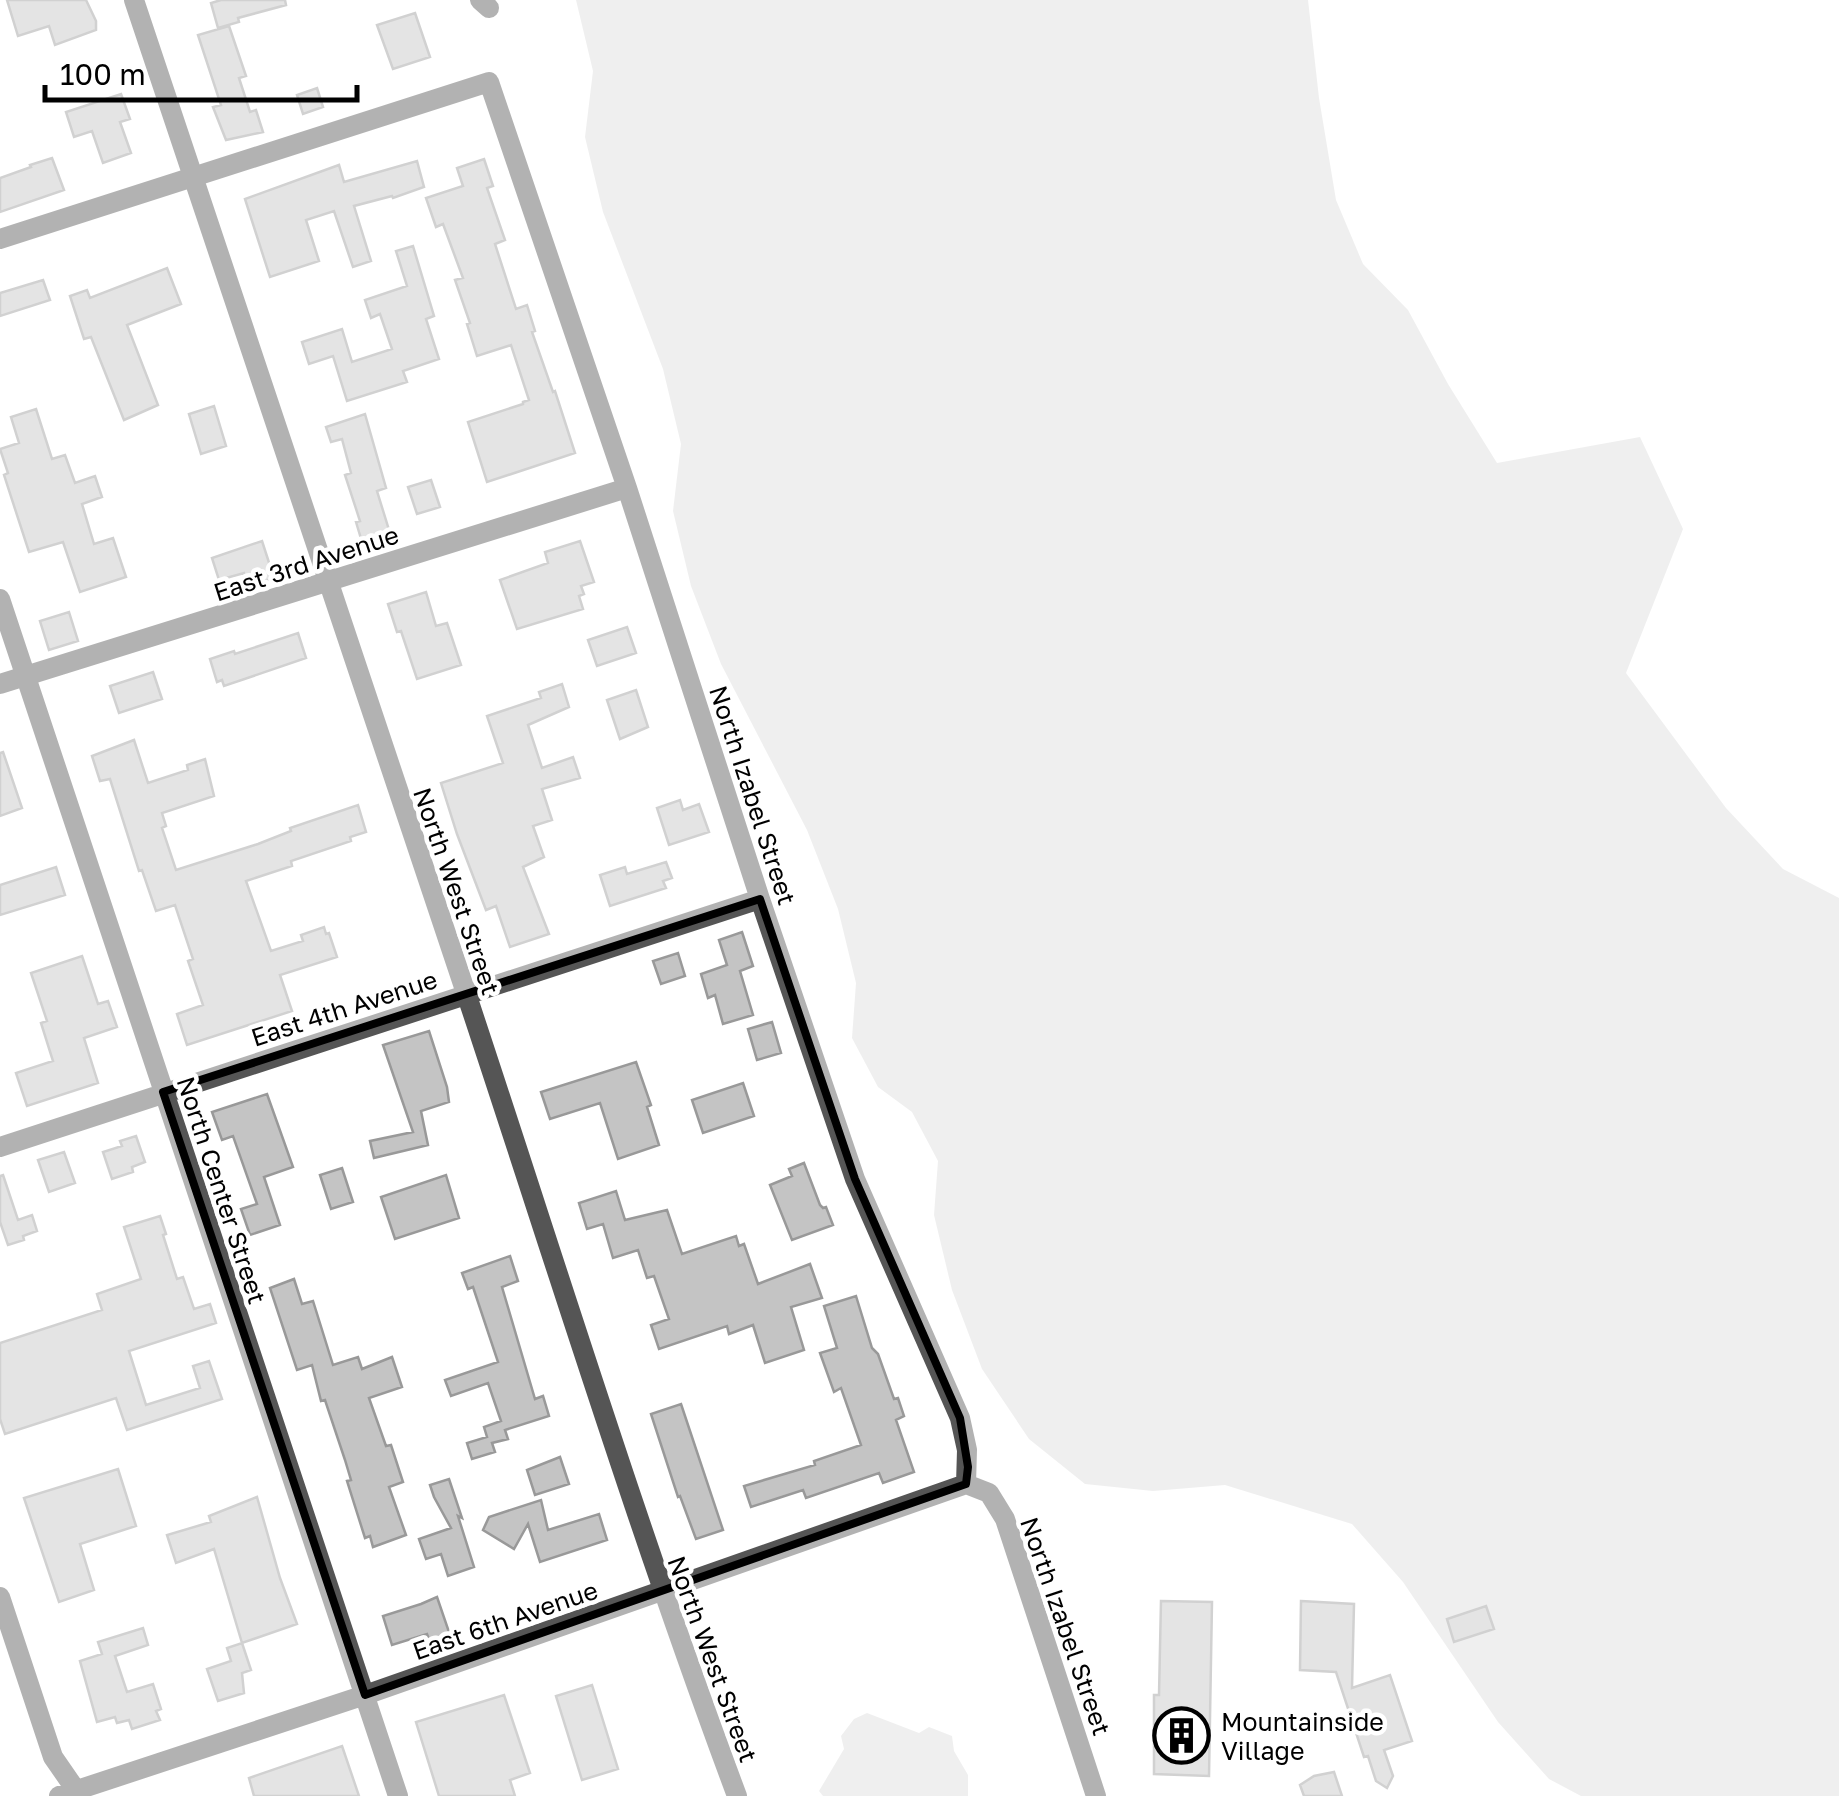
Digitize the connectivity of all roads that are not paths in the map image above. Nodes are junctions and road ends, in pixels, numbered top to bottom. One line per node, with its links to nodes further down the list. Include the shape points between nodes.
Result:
1 (134, 0): 2 (street, North West Street)
2 (193, 176): 3 (street); 4 (street, North Izabel Street, via 490,82); 5 (street, North West Street)
3 (0, 239)
4 (627, 488): 5 (street, East 3rd Avenue); 9 (street, North Izabel Street)
5 (326, 582): 7 (street, East 3rd Avenue); 10 (street, North West Street)
6 (0, 599): 7 (street, North Center Street)
7 (26, 676): 8 (street, East 3rd Avenue); 11 (street, North Center Street)
8 (0, 684)
9 (760, 899): 10 (street, East 4th Avenue); 13 (street, North Izabel Street, via 855,1179 960,1418)
10 (466, 994): 11 (street, East 4th Avenue); 14 (street, North West Street)
11 (163, 1092): 12 (street, East 4th Avenue); 16 (street, North Center Street)
12 (0, 1147)
13 (966, 1484): 14 (street, East 6th Avenue); 20 (street, North Izabel Street, via 989,1494 1005,1519)
14 (662, 1592): 16 (street, East 6th Avenue); 19 (street, North West Street)
15 (0, 1597): 17 (street)
16 (365, 1695): 17 (street, East 6th Avenue); 18 (street, North Center Street)
17 (71, 1794)
18 (398, 1796)
19 (736, 1796)
20 (1096, 1796)

